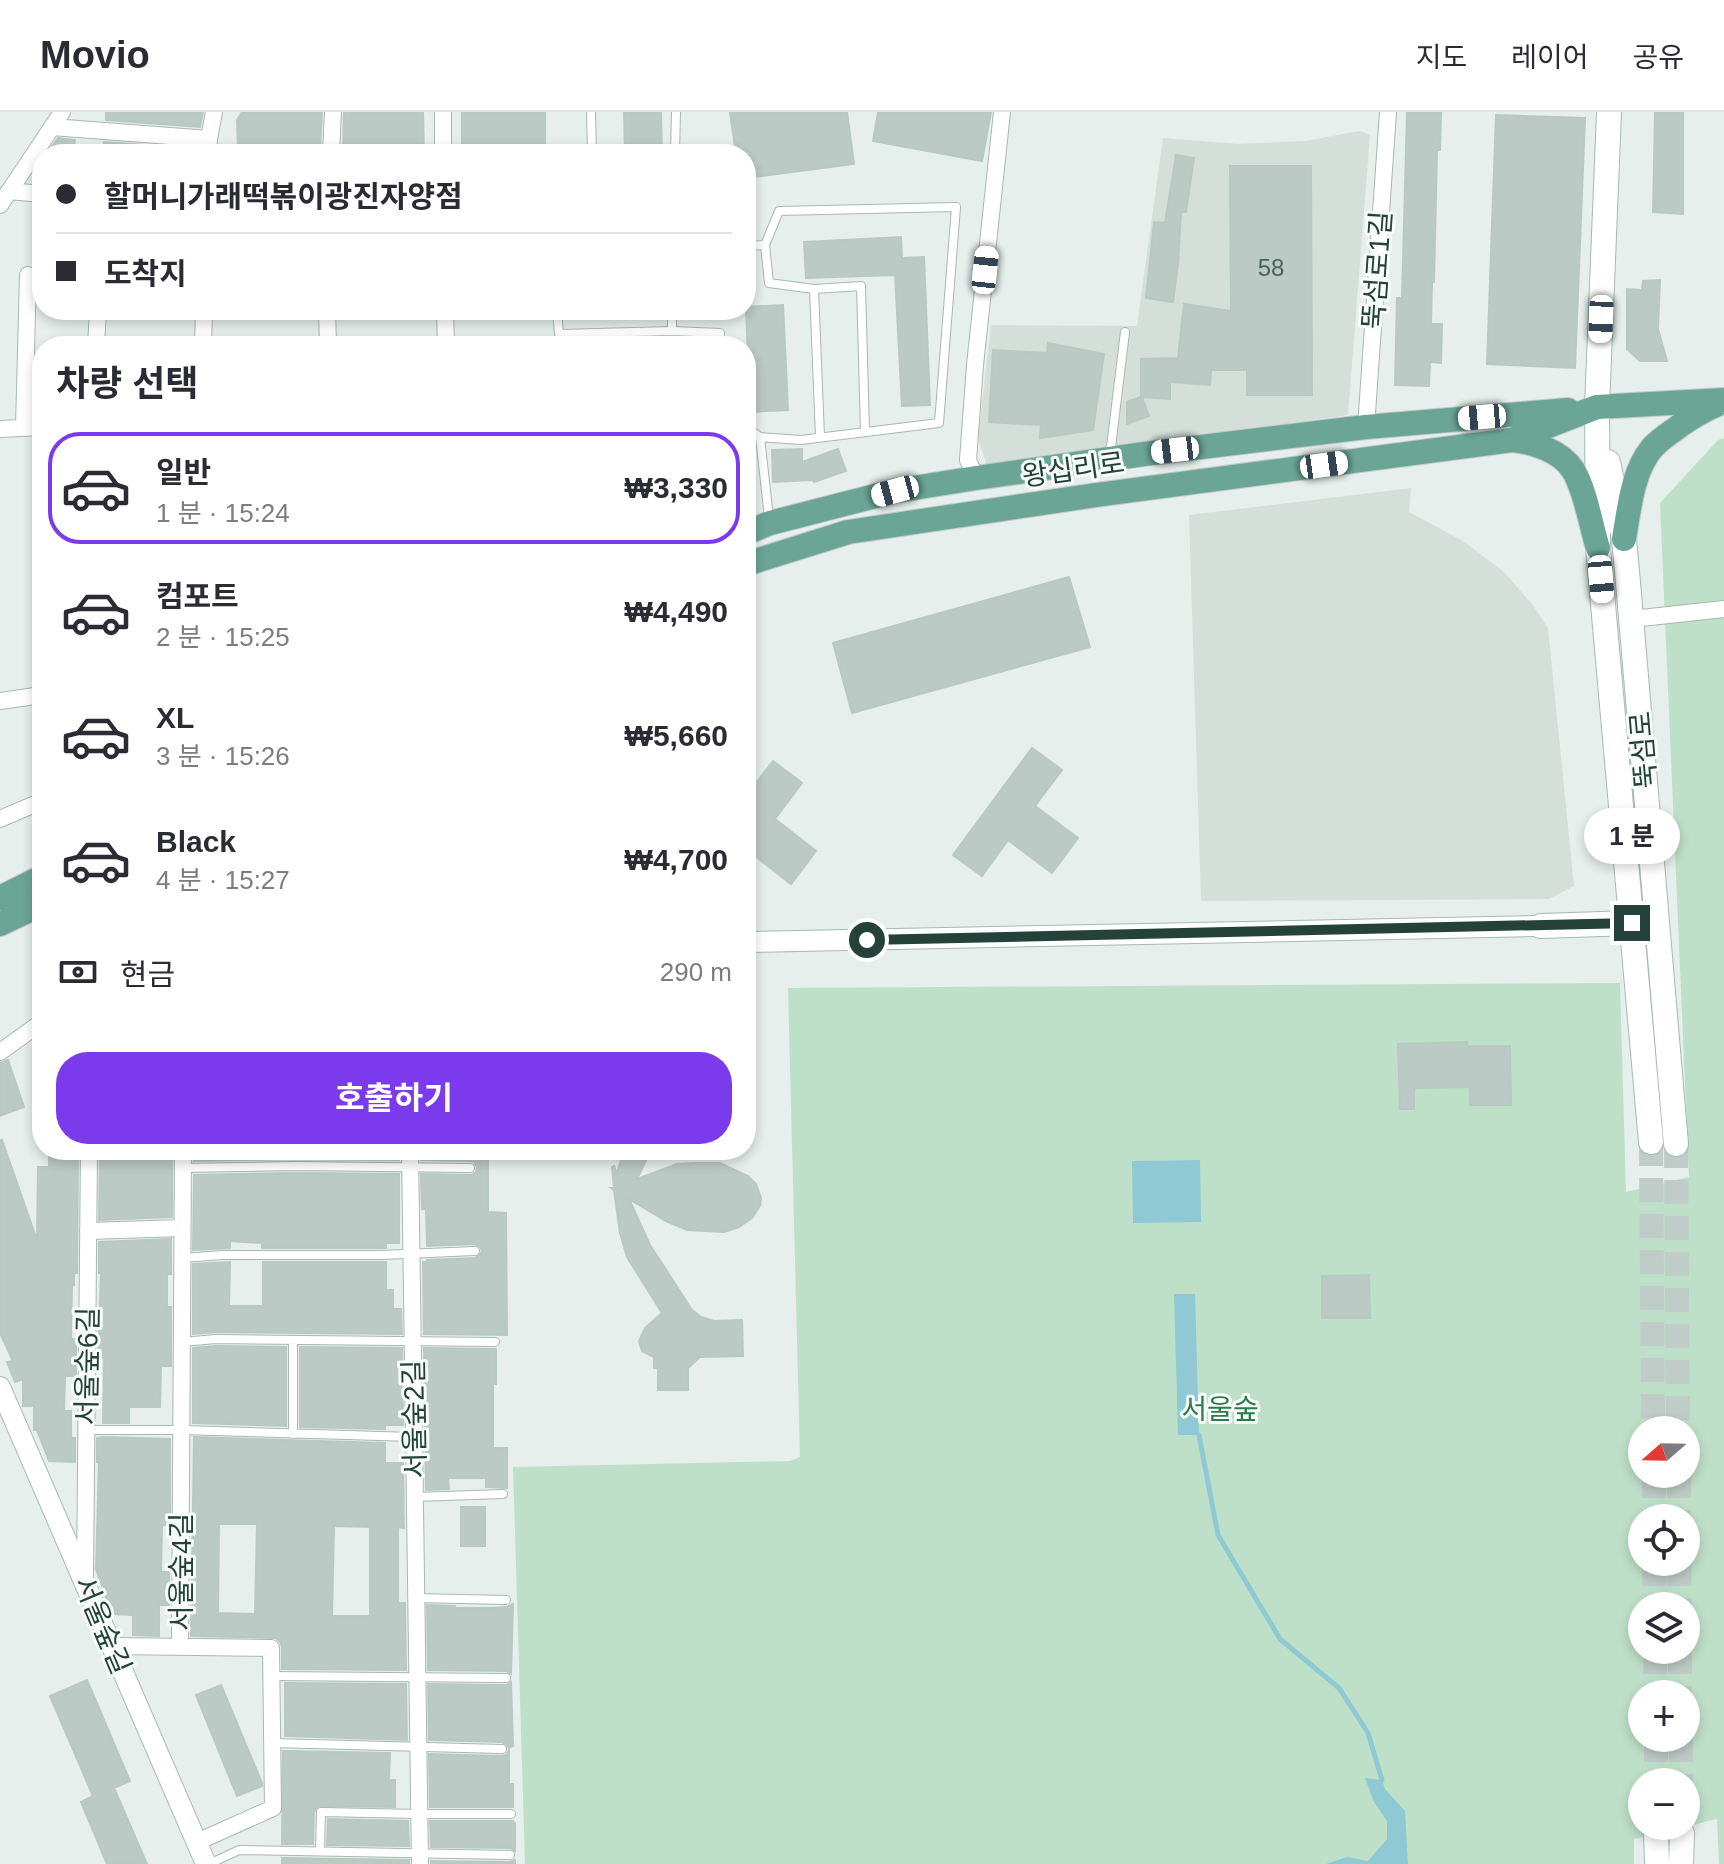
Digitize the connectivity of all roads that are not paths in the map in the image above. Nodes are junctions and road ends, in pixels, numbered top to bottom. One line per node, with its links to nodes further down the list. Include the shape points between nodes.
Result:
1 (62, 112): 10 (street)
2 (214, 112): 13 (street)
3 (333, 112): 14 (street)
4 (443, 112): 15 (street)
5 (591, 112): 16 (lane)
6 (676, 112): 17 (lane)
7 (1002, 112): 43 (street, via 968,460)
8 (1388, 112): 35 (street, 뚝섬로1길)
9 (1609, 112): 32 (main road, 뚝섬로)
10 (52, 127): 11 (street); 12 (street)
11 (41, 144)
12 (192, 144)
13 (208, 144)
14 (331, 144)
15 (443, 144)
16 (592, 144)
17 (675, 144)
18 (32, 157): 20 (street)
19 (32, 195): 20 (street)
20 (4, 198)
21 (756, 245): 22 (lane)
22 (765, 245): 24 (lane, via 769,283); 37 (lane, via 779,211 956,207 939,423)
23 (28, 275): 33 (street)
24 (814, 289): 37 (lane, via 861,286); 40 (lane)
25 (558, 320): 27 (lane, via 559,334)
26 (672, 320): 27 (lane)
27 (672, 331): 29 (lane)
28 (1125, 332): 42 (lane)
29 (720, 336)
30 (1724, 393): 32 (main road, 왕십리로)
31 (1724, 401): 32 (main road, 왕십리로); 46 (main road, via 1699,412 1649,452 1633,490)
32 (1597, 407): 35 (main road, 왕십리로); 41 (main road, 왕십리로); 46 (main road, 뚝섬로); 47 (main road, 뚝섬로)
33 (24, 427): 34 (street); 36 (street)
34 (32, 427)
35 (1366, 427): 42 (main road, 왕십리로)
36 (0, 429)
37 (865, 432): 40 (lane)
38 (756, 434): 39 (lane)
39 (760, 437): 40 (lane); 44 (lane)
40 (820, 437)
41 (1512, 440): 47 (main road, via 1531,442 1570,466); 48 (main road, 왕십리로, via 848,532)
42 (1110, 460): 43 (main road, 왕십리로)
43 (976, 478): 44 (main road, 왕십리로, via 895,491)
44 (770, 523): 45 (main road, 왕십리로)
45 (756, 529)
46 (1624, 539): 50 (main road, 뚝섬로)
47 (1598, 548): 58 (main road, 뚝섬로)
48 (756, 561)
49 (1724, 609): 50 (street)
50 (1632, 619): 65 (main road, 뚝섬로)
51 (32, 696): 52 (street)
52 (0, 701)
53 (32, 805): 54 (street)
54 (0, 819)
55 (32, 882): 56 (main road)
56 (0, 898)
57 (32, 909): 59 (main road)
58 (1632, 923): 60 (main road); 64 (main road, 뚝섬로)
59 (0, 924)
60 (1541, 926): 61 (street)
61 (756, 942)
62 (32, 1029): 63 (street)
63 (0, 1052)
64 (1651, 1142)
65 (1676, 1144)
66 (89, 1160): 73 (street, 서울숲6길)
67 (183, 1160): 69 (street, 서울숲4길)
68 (411, 1160): 70 (street, 서울숲2길)
69 (183, 1168): 70 (lane); 72 (street, 서울숲4길)
70 (411, 1168): 71 (lane); 75 (street, 서울숲2길)
71 (470, 1168)
72 (182, 1228): 73 (street); 76 (street, 서울숲4길)
73 (88, 1231): 82 (street, 서울숲6길)
74 (475, 1251): 75 (lane)
75 (412, 1254): 76 (lane); 79 (street, 서울숲2길)
76 (182, 1258): 78 (street, 서울숲4길)
77 (293, 1340): 78 (lane); 79 (lane); 84 (lane)
78 (182, 1342): 83 (street, 서울숲4길)
79 (413, 1342): 80 (lane, 서울숲2길); 85 (street, 서울숲2길)
80 (495, 1342)
81 (2, 1398): 88 (street, 서울숲길)
82 (86, 1430): 83 (lane); 88 (street, 서울숲6길)
83 (182, 1430): 84 (lane); 92 (street, 서울숲4길)
84 (293, 1434): 85 (lane)
85 (414, 1438): 87 (street, 서울숲2길)
86 (503, 1494): 87 (lane, 서울숲2길)
87 (415, 1497): 89 (street, 서울숲2길)
88 (84, 1582): 91 (street, 서울숲길)
89 (416, 1598): 90 (lane); 94 (street, 서울숲2길)
90 (506, 1600)
91 (112, 1646): 92 (street, 서울숲4길); 103 (street, 서울숲길)
92 (180, 1647): 93 (street, via 271,1648)
93 (271, 1676): 94 (lane); 96 (street)
94 (417, 1677): 95 (lane); 97 (street, 서울숲2길)
95 (506, 1678)
96 (272, 1743): 97 (lane); 103 (street, via 273,1808)
97 (418, 1746): 98 (lane); 99 (street, 서울숲2길)
98 (502, 1749)
99 (419, 1814): 100 (lane); 104 (lane, via 321,1812); 106 (street, 서울숲2길)
100 (511, 1814)
101 (1656, 1840): 108 (main road)
102 (1682, 1840): 109 (main road)
103 (197, 1842): 107 (street, 서울숲길)
104 (320, 1850): 106 (lane); 107 (lane, via 239,1850)
105 (510, 1855): 106 (lane)
106 (420, 1859)
107 (207, 1864)
108 (1657, 1864)
109 (1681, 1864)

